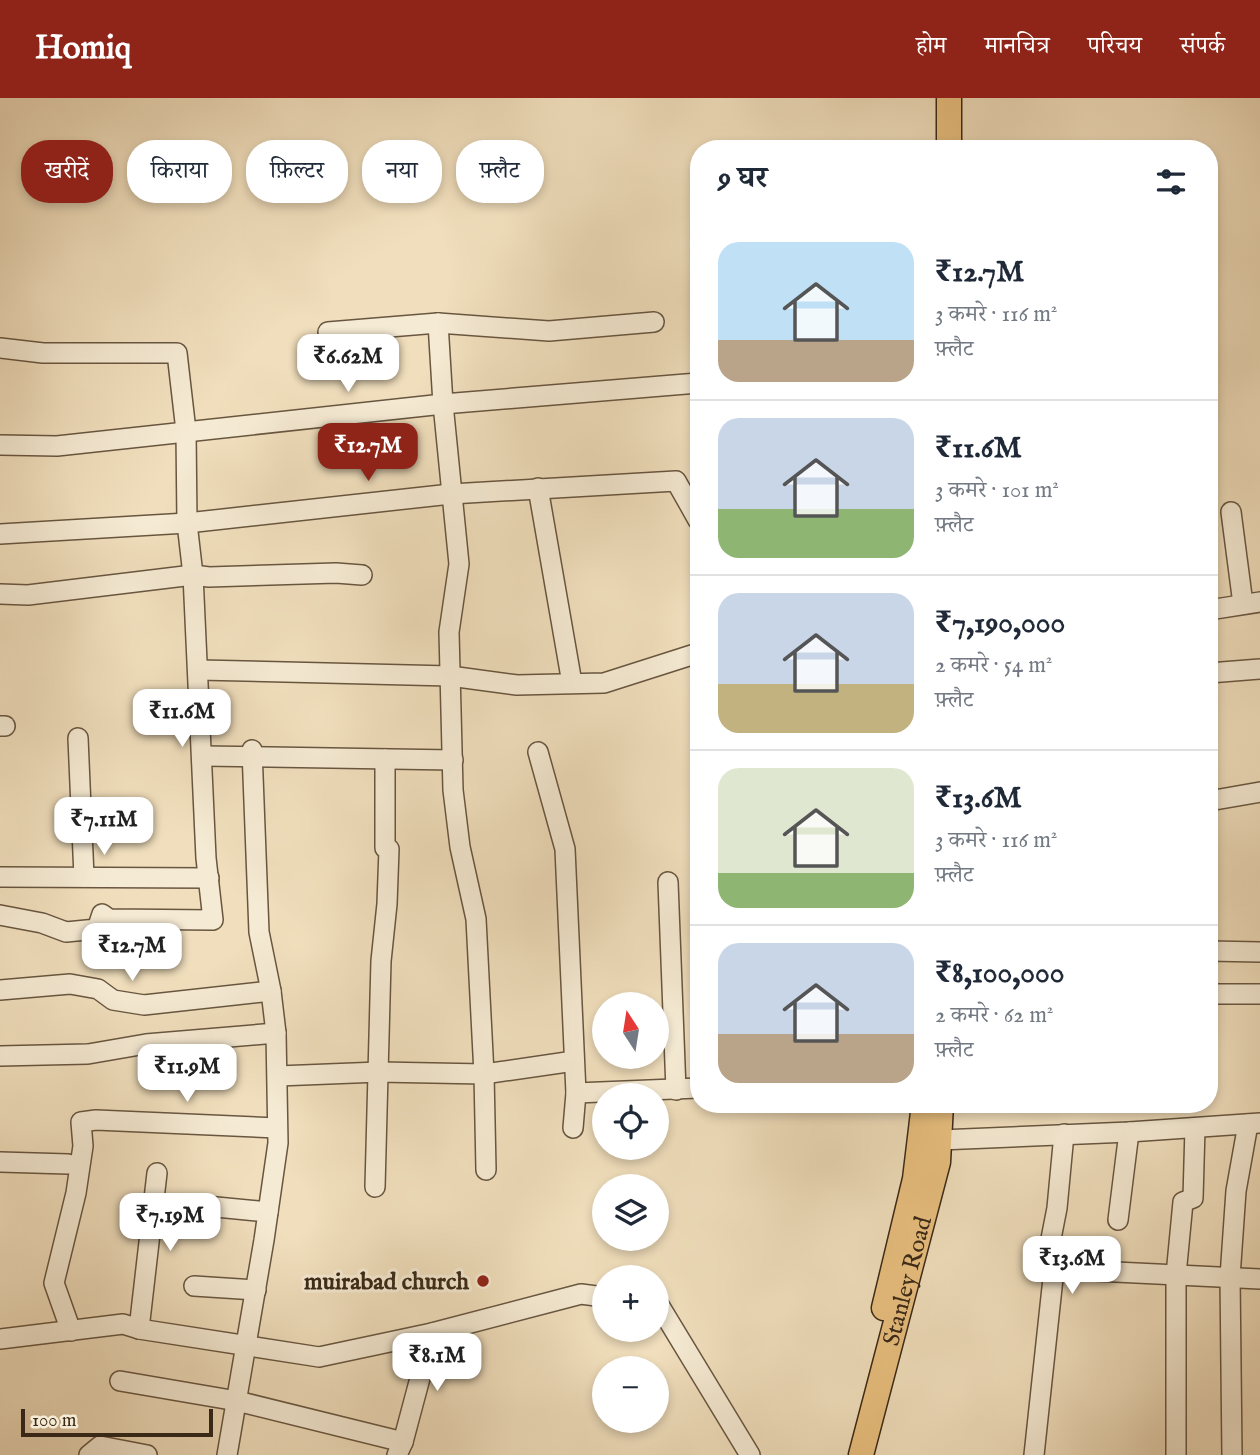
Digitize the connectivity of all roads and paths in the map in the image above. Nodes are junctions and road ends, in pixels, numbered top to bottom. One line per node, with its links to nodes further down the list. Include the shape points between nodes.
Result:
1 (933, 98): 3 (main road)
2 (949, 98): 4 (main road)
3 (933, 140)
4 (949, 140)
5 (653, 322): 6 (street, via 550,331)
6 (438, 323): 7 (street); 10 (street)
7 (328, 332)
8 (0, 348): 11 (street, via 43,353 177,353)
9 (690, 384): 10 (street)
10 (443, 404): 11 (street); 16 (street)
11 (186, 431): 12 (street, via 57,446); 19 (street)
12 (0, 444)
13 (676, 481): 14 (street); 15 (street); 17 (street)
14 (690, 482)
15 (538, 488): 16 (street); 31 (street)
16 (452, 494): 19 (street); 30 (street, via 459,564 449,632)
17 (690, 506)
18 (1231, 513): 24 (street)
19 (187, 523): 20 (street); 21 (street)
20 (0, 534)
21 (193, 575): 22 (street); 23 (street, via 28,595); 28 (street)
22 (362, 575)
23 (0, 594)
24 (1252, 603): 25 (street)
25 (1218, 609)
26 (690, 656): 31 (street, via 604,683)
27 (1260, 669): 29 (street)
28 (199, 670): 30 (street); 35 (street)
29 (1218, 672)
30 (450, 676): 31 (street, via 517,685); 37 (street)
31 (572, 683)
32 (78, 738): 41 (street)
33 (538, 752): 53 (street, via 565,849)
34 (252, 753): 35 (street); 36 (street); 48 (street, via 259,932)
35 (203, 756): 42 (street)
36 (386, 759): 37 (street); 54 (street, via 384,842 390,849)
37 (453, 760): 55 (street, via 460,847 476,919)
38 (1260, 792): 39 (street)
39 (1218, 799)
40 (0, 877): 41 (street)
41 (84, 877): 42 (street)
42 (209, 878): 44 (street, via 213,920 109,919 102,914 97,929 66,932)
43 (668, 881): 58 (street)
44 (0, 915)
45 (1218, 951): 46 (street)
46 (1260, 952)
47 (0, 989): 48 (street, via 70,984 98,989 113,1000 144,1005)
48 (271, 991): 51 (street)
49 (1260, 994): 50 (street)
50 (1218, 995)
51 (276, 1033): 52 (street, via 88,1054); 56 (street)
52 (0, 1056)
53 (574, 1061): 55 (street); 59 (street)
54 (379, 1072): 55 (street); 56 (street); 73 (street)
55 (484, 1074): 71 (street)
56 (278, 1076): 63 (street)
57 (690, 1089): 58 (street)
58 (676, 1090): 59 (street)
59 (576, 1093): 64 (street)
60 (923, 1113): 97 (main road, Stanley Road, via 915,1179)
61 (942, 1113): 68 (main road, Stanley Road)
62 (1254, 1124): 65 (street); 79 (street, via 1236,1191)
63 (277, 1128): 75 (street); 86 (street, via 81,1122 83,1146 76,1193 54,1283)
64 (573, 1128)
65 (1195, 1128): 66 (street); 78 (street, via 1193,1198 1184,1202)
66 (1129, 1132): 67 (street); 76 (street)
67 (1064, 1134): 68 (street); 77 (street, via 1049,1249)
68 (940, 1140): 98 (main road, Stanley Road, via 912,1268)
69 (0, 1162): 70 (street)
70 (68, 1164)
71 (486, 1170)
72 (157, 1172): 85 (street)
73 (375, 1187)
74 (206, 1206): 75 (street)
75 (268, 1212): 82 (street)
76 (1118, 1220)
77 (1054, 1269): 78 (street); 99 (street)
78 (1176, 1275): 79 (street); 100 (street)
79 (1230, 1276): 80 (street); 101 (street)
80 (1260, 1279)
81 (194, 1286): 82 (street)
82 (256, 1290): 89 (street)
83 (592, 1295): 87 (street, via 581,1294)
84 (669, 1320): 96 (street)
85 (139, 1329): 86 (street, via 123,1324); 89 (street)
86 (71, 1331): 88 (street)
87 (432, 1333): 89 (street, via 319,1357); 92 (street)
88 (0, 1339)
89 (247, 1344): 91 (street)
90 (120, 1381): 91 (street)
91 (237, 1401): 92 (street); 95 (street)
92 (400, 1448)
93 (89, 1455): 94 (street, via 100,1446)
94 (147, 1455)
95 (227, 1455)
96 (750, 1455)
97 (850, 1455)
98 (861, 1455)
99 (1034, 1455)
100 (1176, 1455)
101 (1232, 1455)

